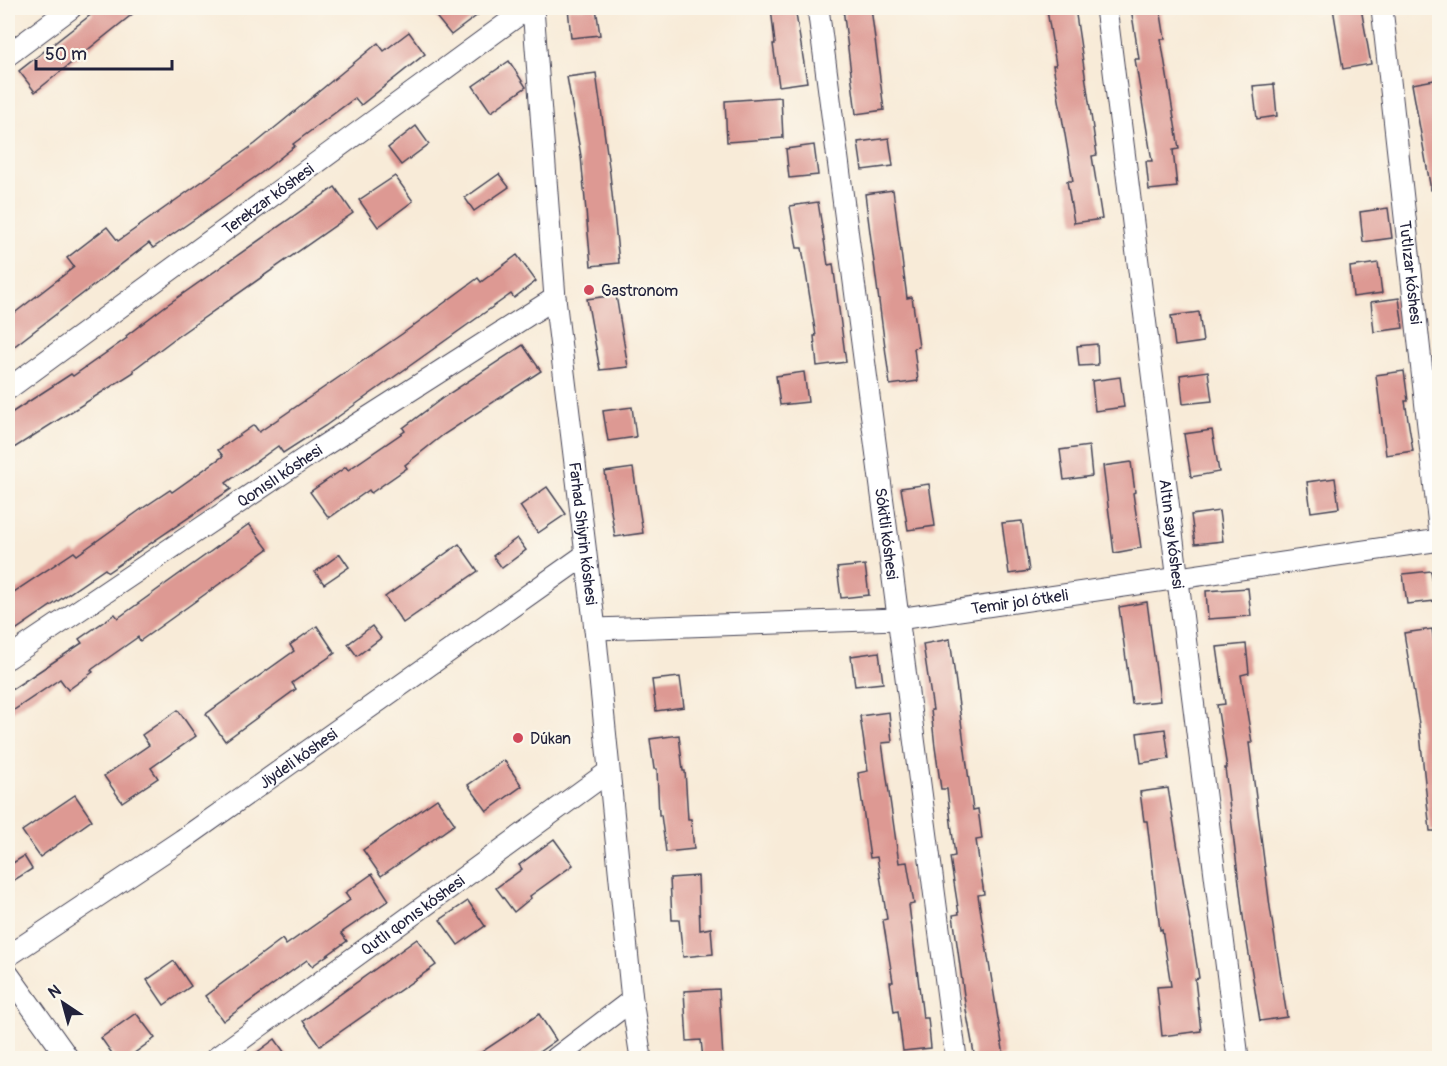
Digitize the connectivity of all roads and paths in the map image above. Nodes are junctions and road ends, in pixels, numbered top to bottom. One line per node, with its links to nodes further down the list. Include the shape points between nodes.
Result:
1 (71, 8): 7 (street)
2 (528, 8): 9 (street, Terekzar kóshesi)
3 (533, 8): 8 (street, Farhad Shiyrin kóshesi)
4 (818, 8): 14 (street, Sókitli kóshesi)
5 (1106, 8): 13 (street, Altın say kóshesi)
6 (1382, 8): 10 (street, Tutlızar kóshesi)
7 (8, 55)
8 (555, 298): 12 (street, Farhad Shiyrin kóshesi); 16 (street, Qonıslı kóshesi, via 317,450)
9 (8, 389)
10 (1440, 535)
11 (1440, 540): 13 (street, Temir jol ótkeli)
12 (585, 555): 15 (street, Farhad Shiyrin kóshesi); 18 (street, Jiydeli kóshesi, via 182,840)
13 (1177, 579): 14 (street, Temir jol ótkeli); 26 (street, Altın say kóshesi)
14 (897, 619): 15 (street, Temir jol ótkeli); 25 (street, Sókitli kóshesi)
15 (595, 629): 17 (street, Farhad Shiyrin kóshesi)
16 (8, 658)
17 (608, 772): 20 (street, Farhad Shiyrin kóshesi); 22 (street, Qutlı qonıs kóshesi)
18 (8, 956)
19 (8, 974): 21 (street)
20 (632, 1000): 23 (street); 24 (street, Farhad Shiyrin kóshesi)
21 (68, 1059)
22 (216, 1059)
23 (556, 1059)
24 (641, 1059)
25 (956, 1059)
26 (1238, 1059)

